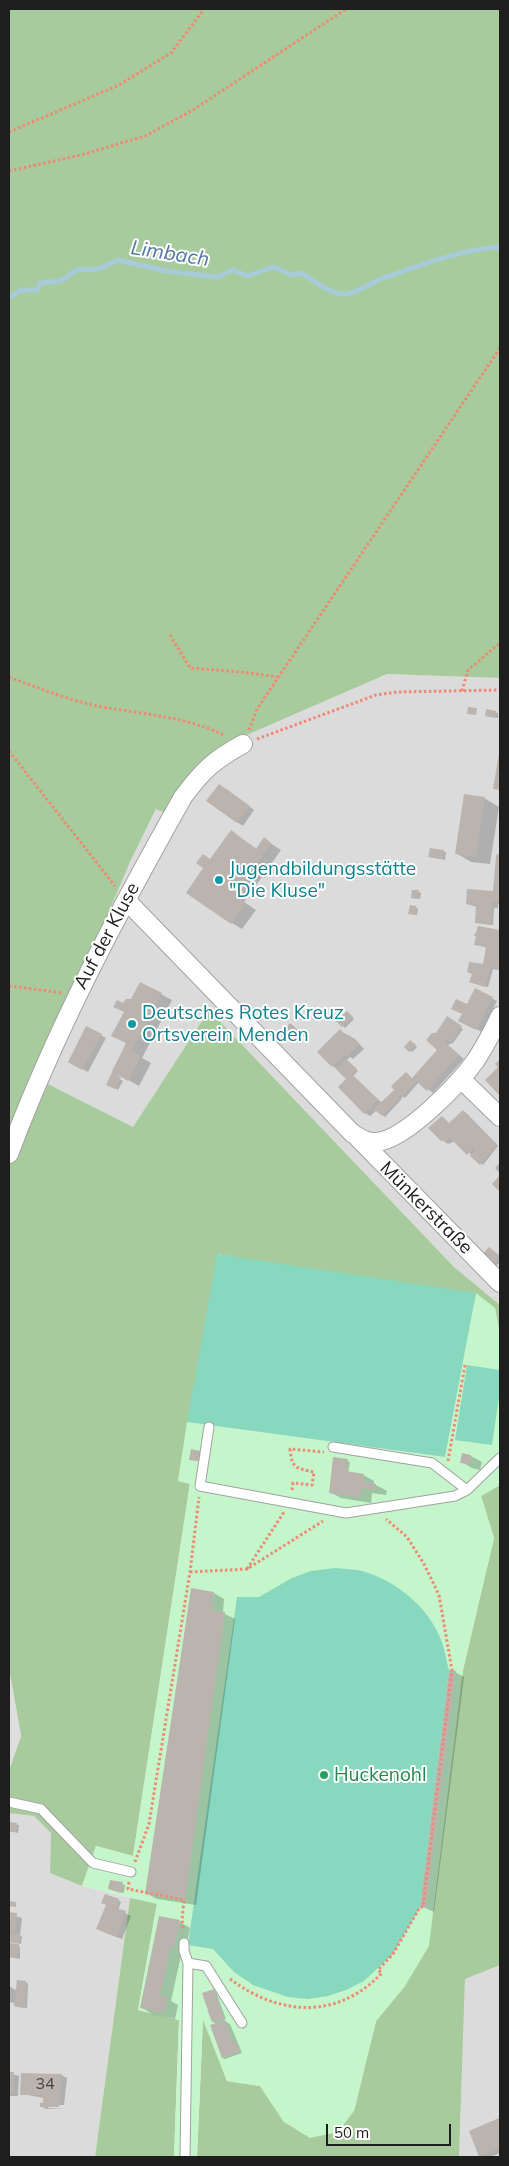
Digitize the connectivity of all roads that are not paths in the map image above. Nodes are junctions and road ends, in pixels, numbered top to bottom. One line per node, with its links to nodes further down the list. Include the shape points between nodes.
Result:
1 (243, 744): 2 (street, Auf der Kluse, via 202,772 183,797)
2 (126, 900): 6 (street, Münkerstraße); 7 (street, Auf der Kluse, via 76,994)
3 (500, 1016): 4 (street, via 475,1061)
4 (461, 1078): 5 (street); 6 (street, via 425,1114 393,1137 374,1143)
5 (500, 1117)
6 (356, 1135): 8 (street, Münkerstraße)
7 (9, 1154)
8 (500, 1283)
9 (209, 1427): 12 (lane, via 200,1486 346,1512 455,1496)
10 (333, 1447): 12 (lane, via 432,1463)
11 (500, 1458): 12 (lane)
12 (468, 1490)
13 (9, 1802): 14 (lane, via 41,1809 93,1863)
14 (131, 1872)
15 (184, 1943): 16 (lane)
16 (188, 1963): 17 (lane, via 206,1966); 18 (lane)
17 (242, 2023)
18 (185, 2157)

